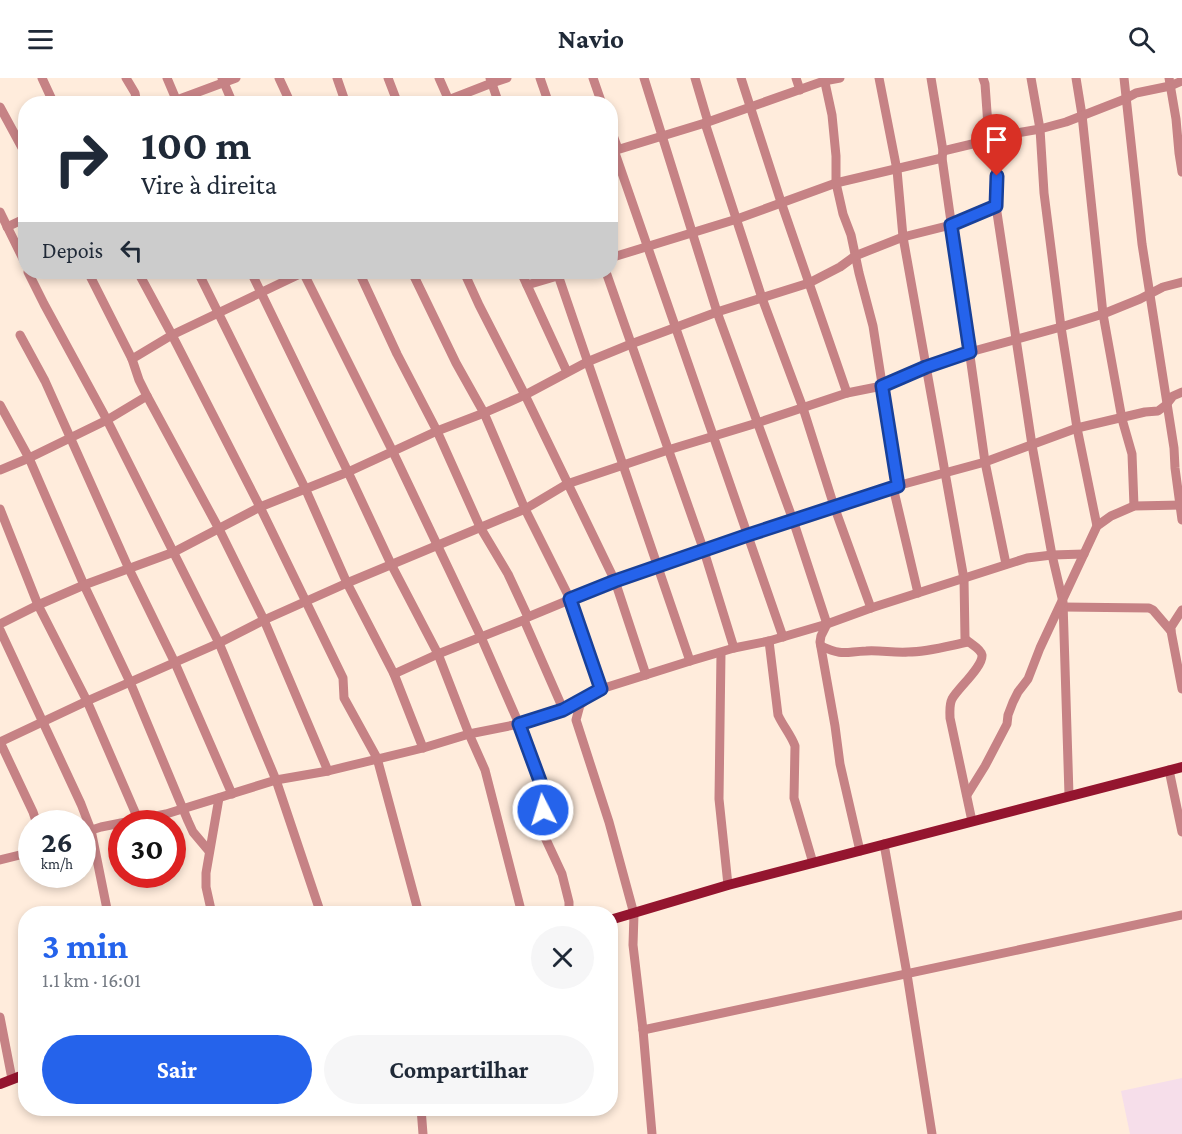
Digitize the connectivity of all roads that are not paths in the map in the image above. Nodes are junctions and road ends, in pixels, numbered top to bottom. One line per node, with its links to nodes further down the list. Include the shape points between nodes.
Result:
1 (42, 78): 29 (street)
2 (126, 78): 30 (street)
3 (167, 78): 31 (street)
4 (236, 78): 23 (street)
5 (279, 78): 34 (street)
6 (337, 78): 35 (street)
7 (388, 78): 36 (street)
8 (440, 78): 37 (street)
9 (507, 78): 24 (street)
10 (540, 78): 40 (street)
11 (593, 78): 41 (street)
12 (644, 78): 48 (street)
13 (695, 78): 46 (street)
14 (741, 78): 44 (street)
15 (796, 78): 28 (street)
16 (840, 78): 25 (street)
17 (879, 78): 54 (street)
18 (931, 78): 52 (street)
19 (983, 78): 50 (street)
20 (1031, 78): 47 (street)
21 (1076, 78): 45 (street)
22 (1124, 78): 42 (street)
23 (223, 80): 32 (street); 33 (street)
24 (491, 80): 38 (street); 39 (street)
25 (824, 80): 28 (street); 56 (street, via 832,116)
26 (1182, 81): 27 (street)
27 (1169, 82): 42 (street); 55 (street)
28 (800, 90): 44 (street)
29 (50, 96)
30 (136, 96)
31 (174, 96)
32 (190, 96)
33 (229, 96)
34 (287, 96)
35 (343, 96)
36 (395, 96)
37 (447, 96)
38 (459, 96)
39 (496, 96)
40 (546, 96)
41 (599, 96)
42 (1125, 99): 45 (street); 87 (street)
43 (0, 107): 49 (street)
44 (749, 108): 46 (street); 57 (street)
45 (1082, 115): 47 (street); 91 (street)
46 (707, 123): 48 (street); 60 (street)
47 (1040, 129): 50 (street); 93 (street, via 1044,193)
48 (663, 135): 51 (street); 63 (street)
49 (18, 140)
50 (989, 140): 52 (street); 58 (street, via 997,176)
51 (618, 149)
52 (943, 155): 54 (street); 61 (street)
53 (618, 162): 65 (street)
54 (897, 170): 56 (street); 64 (street)
55 (1182, 172)
56 (837, 183): 57 (street); 68 (street)
57 (781, 202): 60 (street); 84 (street)
58 (996, 206): 61 (street); 96 (street)
59 (0, 212): 62 (street)
60 (736, 219): 63 (street); 88 (street)
61 (951, 225): 64 (street); 98 (street)
62 (5, 230): 66 (street)
63 (691, 232): 65 (street); 90 (street)
64 (903, 237): 68 (street); 101 (street)
65 (647, 247): 67 (street); 92 (street)
66 (18, 252)
67 (618, 256)
68 (855, 256): 84 (street); 103 (street, via 873,326)
69 (32, 279): 113 (street)
70 (92, 279): 99 (street)
71 (142, 279): 95 (street)
72 (202, 279): 89 (street)
73 (254, 279): 86 (street)
74 (289, 279): 86 (street)
75 (306, 279): 121 (street)
76 (362, 279): 116 (street)
77 (415, 279): 111 (street)
78 (467, 279): 106 (street)
79 (524, 279): 85 (street)
80 (544, 279): 85 (street)
81 (560, 279): 100 (street)
82 (608, 279): 97 (street)
83 (1182, 282): 87 (street)
84 (809, 283): 88 (street); 105 (street)
85 (527, 285): 102 (street)
86 (260, 293): 89 (street); 126 (street)
87 (1149, 294): 91 (street); 109 (street)
88 (762, 298): 90 (street); 110 (street)
89 (219, 312): 95 (street); 130 (street)
90 (717, 312): 92 (street); 114 (street)
91 (1103, 314): 93 (street); 112 (street)
92 (676, 327): 97 (street); 117 (street)
93 (1062, 327): 96 (street); 115 (street)
94 (20, 335): 118 (street)
95 (172, 335): 99 (street); 134 (street)
96 (1015, 340): 98 (street); 119 (street)
97 (631, 344): 100 (street); 120 (street)
98 (970, 352): 101 (street); 123 (street)
99 (132, 359): 107 (street)
100 (587, 362): 102 (street); 124 (street)
101 (926, 367): 103 (street); 127 (street)
102 (567, 372): 106 (street)
103 (882, 386): 105 (street); 129 (street)
104 (1182, 392): 109 (street)
105 (847, 393): 110 (street)
106 (525, 395): 111 (street); 128 (street)
107 (147, 396): 113 (street); 141 (street)
108 (0, 405): 122 (street)
109 (1166, 405): 112 (street, via 1158,411); 131 (street)
110 (803, 408): 114 (street); 132 (street)
111 (484, 413): 116 (street); 136 (street)
112 (1122, 419): 115 (street); 133 (street, via 1132,454)
113 (107, 420): 118 (street); 145 (street)
114 (758, 423): 117 (street); 137 (street)
115 (1077, 428): 119 (street); 139 (street)
116 (437, 431): 121 (street); 140 (street)
117 (713, 436): 120 (street); 142 (street)
118 (69, 438): 122 (street); 151 (street)
119 (1032, 445): 123 (street); 147 (street)
120 (668, 450): 124 (street); 144 (street)
121 (393, 452): 126 (street); 143 (street)
122 (29, 458): 125 (street); 155 (street)
123 (985, 462): 127 (street); 149 (street)
124 (623, 465): 128 (street); 150 (street)
125 (0, 470)
126 (348, 472): 130 (street); 148 (street)
127 (945, 472): 129 (street); 152 (street)
128 (567, 484): 136 (street); 153 (street)
129 (895, 487): 132 (street); 156 (street)
130 (305, 488): 134 (street); 154 (street)
131 (1181, 505): 133 (street); 138 (street)
132 (834, 506): 137 (street); 161 (street)
133 (1134, 506): 139 (street)
134 (260, 507): 141 (street); 158 (street)
135 (0, 508): 160 (street)
136 (525, 509): 140 (street); 157 (street)
137 (794, 520): 142 (street); 166 (street)
138 (1182, 520)
139 (1097, 526): 146 (street)
140 (480, 527): 143 (street); 163 (street, via 508,574)
141 (219, 529): 145 (street); 164 (street)
142 (748, 535): 144 (street); 170 (street)
143 (437, 546): 148 (street); 169 (street)
144 (704, 551): 150 (street); 175 (street)
145 (174, 552): 151 (street); 173 (street)
146 (1084, 554): 147 (street); 159 (street)
147 (1052, 555): 149 (street); 159 (street)
148 (391, 564): 154 (street); 177 (street)
149 (1006, 564): 152 (street)
150 (658, 567): 153 (street); 178 (street)
151 (129, 569): 155 (street); 179 (street)
152 (964, 579): 156 (street); 172 (street)
153 (615, 581): 157 (street); 181 (street)
154 (347, 583): 158 (street); 180 (street)
155 (84, 585): 160 (street); 182 (street)
156 (918, 593): 161 (street)
157 (570, 599): 163 (street); 184 (street)
158 (305, 602): 164 (street); 192 (street, via 343,678 344,698)
159 (1063, 604): 168 (street, via 1149,608); 198 (street, via 1028,679 1012,702 1007,724); 199 (street)
160 (38, 605): 165 (street); 185 (street)
161 (871, 608): 166 (street)
162 (1182, 610): 168 (street)
163 (526, 618): 169 (street); 186 (street)
164 (264, 620): 173 (street); 195 (street)
165 (0, 624)
166 (827, 624): 170 (street); 174 (street)
167 (0, 630): 187 (street)
168 (1171, 631): 183 (street)
169 (481, 637): 177 (street); 188 (street)
170 (783, 637): 171 (street)
171 (768, 641): 175 (street); 213 (street, via 778,715 795,746 794,798)
172 (968, 642): 174 (street, via 922,652 837,653); 198 (street, via 980,651 981,660 950,707)
173 (219, 643): 179 (street); 196 (street)
174 (821, 646): 209 (street, via 840,764)
175 (734, 648): 176 (street)
176 (722, 652): 178 (street); 215 (street, via 719,799)
177 (438, 654): 180 (street); 189 (street)
178 (690, 661): 181 (street)
179 (175, 663): 182 (street); 197 (street)
180 (394, 674): 191 (street)
181 (646, 675): 184 (street)
182 (129, 682): 185 (street); 201 (street)
183 (1182, 689)
184 (596, 691): 186 (street); 222 (street, via 580,705 576,720)
185 (87, 701): 187 (street); 204 (street)
186 (563, 710): 188 (street)
187 (43, 721): 190 (street); 203 (street, via 70,778)
188 (519, 724): 189 (street); 221 (street, via 543,789 542,831 562,874)
189 (469, 734): 191 (street); 220 (street, via 485,770)
190 (0, 742): 202 (street)
191 (423, 748): 192 (street)
192 (377, 758): 195 (street); 219 (street)
193 (1182, 767): 194 (main road)
194 (1169, 770): 199 (main road); 207 (street)
195 (328, 771): 196 (street)
196 (276, 780): 197 (street); 218 (street)
197 (232, 794): 200 (street)
198 (967, 795): 206 (street)
199 (1070, 795): 206 (main road)
200 (219, 798): 201 (street); 210 (street)
201 (183, 809): 205 (street); 210 (street, via 193,832)
202 (32, 810)
203 (80, 810)
204 (134, 810)
205 (180, 810)
206 (972, 821): 208 (main road)
207 (1182, 832)
208 (884, 844): 209 (main road); 225 (street)
209 (860, 850): 213 (main road)
210 (209, 851): 217 (street, via 206,887)
211 (18, 856): 212 (street)
212 (0, 860)
213 (813, 863): 215 (main road)
214 (96, 867): 216 (street)
215 (728, 885): 222 (main road)
216 (106, 906)
217 (210, 906)
218 (318, 906)
219 (417, 906)
220 (520, 906)
221 (569, 906)
222 (634, 914): 224 (main road); 227 (street, via 633,945)
223 (1182, 915): 225 (street)
224 (618, 918)
225 (907, 974): 227 (street); 234 (street)
226 (0, 1017): 229 (street)
227 (643, 1030): 233 (street)
228 (18, 1077): 229 (main road)
229 (12, 1079): 230 (main road)
230 (0, 1084)
231 (422, 1116): 232 (street)
232 (423, 1134)
233 (652, 1134)
234 (932, 1134)

